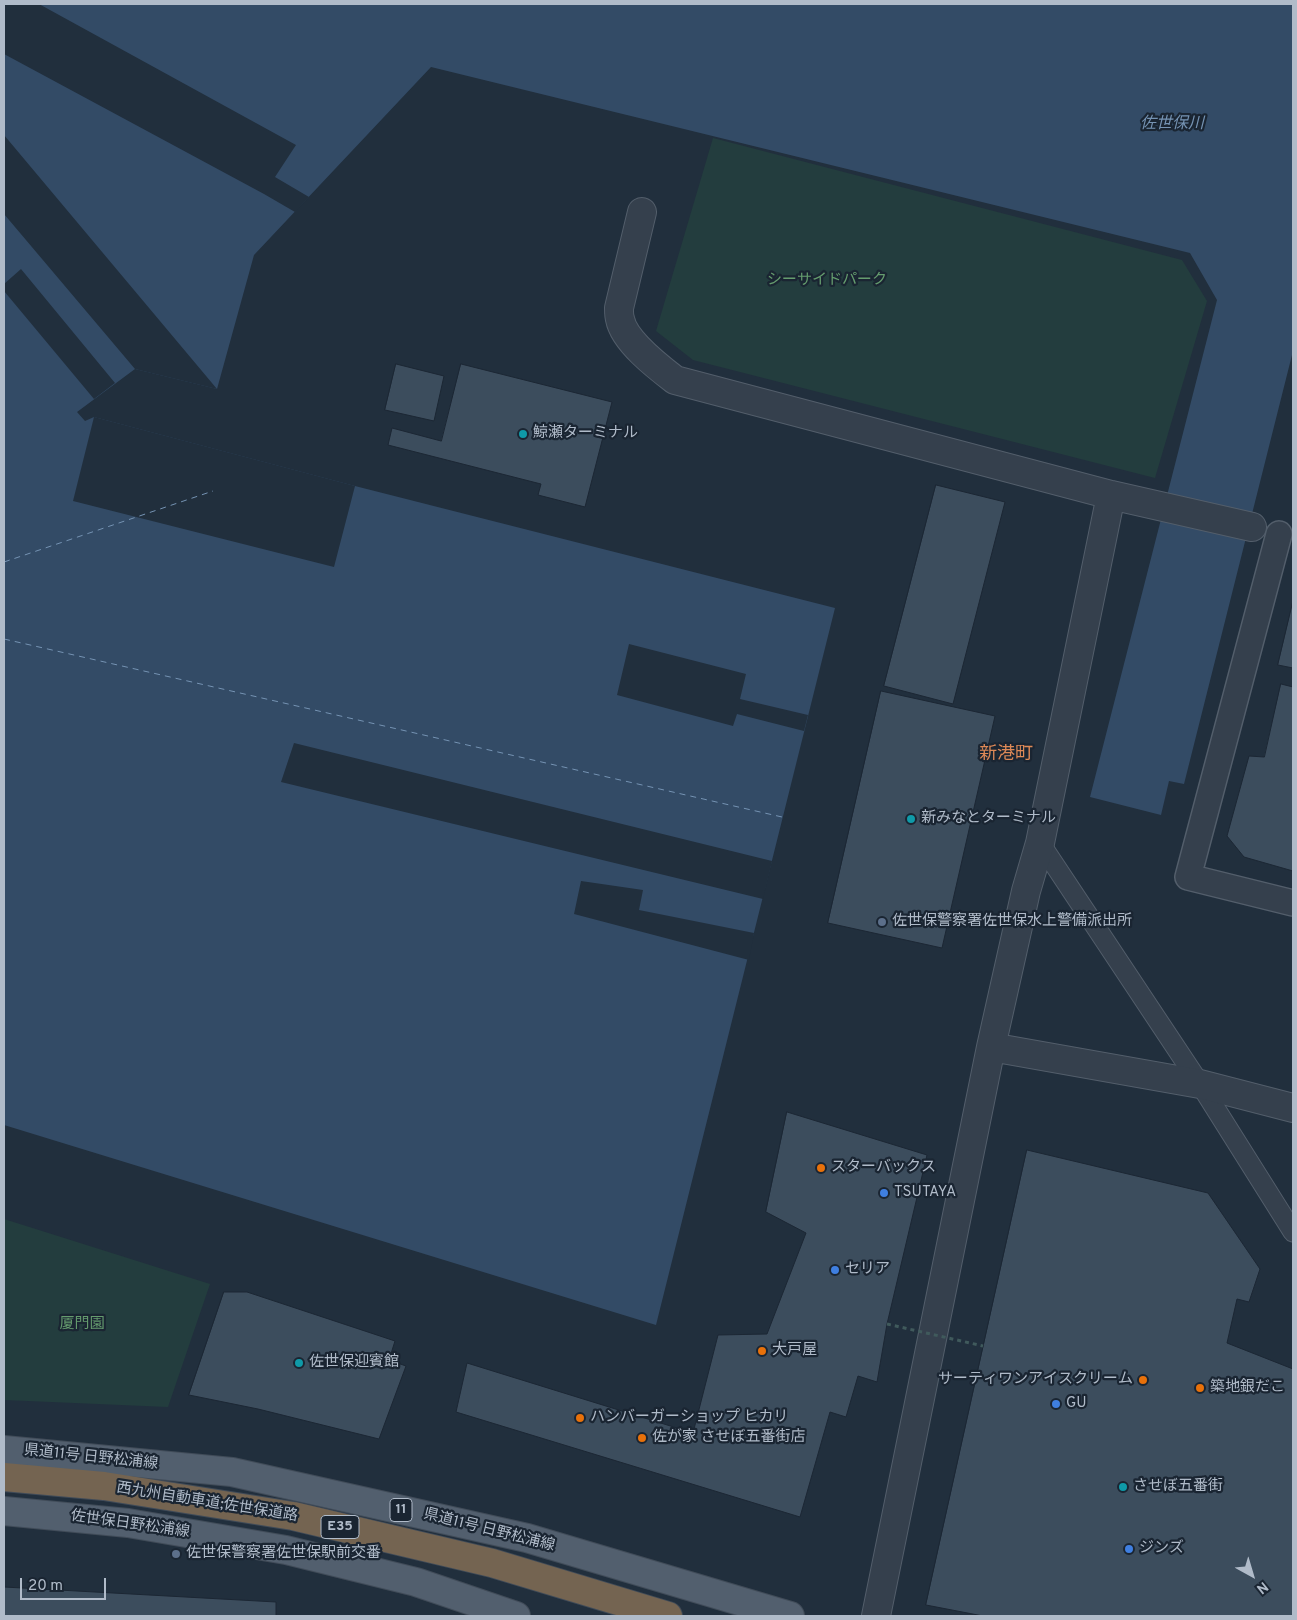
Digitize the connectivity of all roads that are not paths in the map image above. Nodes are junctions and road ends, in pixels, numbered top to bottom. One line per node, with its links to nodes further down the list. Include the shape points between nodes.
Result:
1 (642, 212): 2 (street, via 619,308 620,320 625,332 647,358 674,380)
2 (1111, 495): 3 (street); 5 (street)
3 (1252, 527): 4 (street)
4 (1286, 535): 6 (street, via 1188,877)
5 (1040, 843): 7 (street); 8 (street)
6 (1293, 903)
7 (990, 1046): 8 (street); 17 (street)
8 (1200, 1084): 9 (street); 10 (street)
9 (1293, 1108)
10 (1293, 1232)
11 (4, 1450): 16 (main road, 県道11号 日野松浦線 / 11, via 232,1472 527,1538)
12 (4, 1477): 15 (highway, 西九州自動車道;佐世保道路 / E35, via 104,1486 293,1516 492,1563)
13 (4, 1511): 14 (main road, 佐世保日野松浦線, via 128,1523 286,1550 416,1582)
14 (516, 1616)
15 (668, 1616)
16 (790, 1616)
17 (876, 1616)

